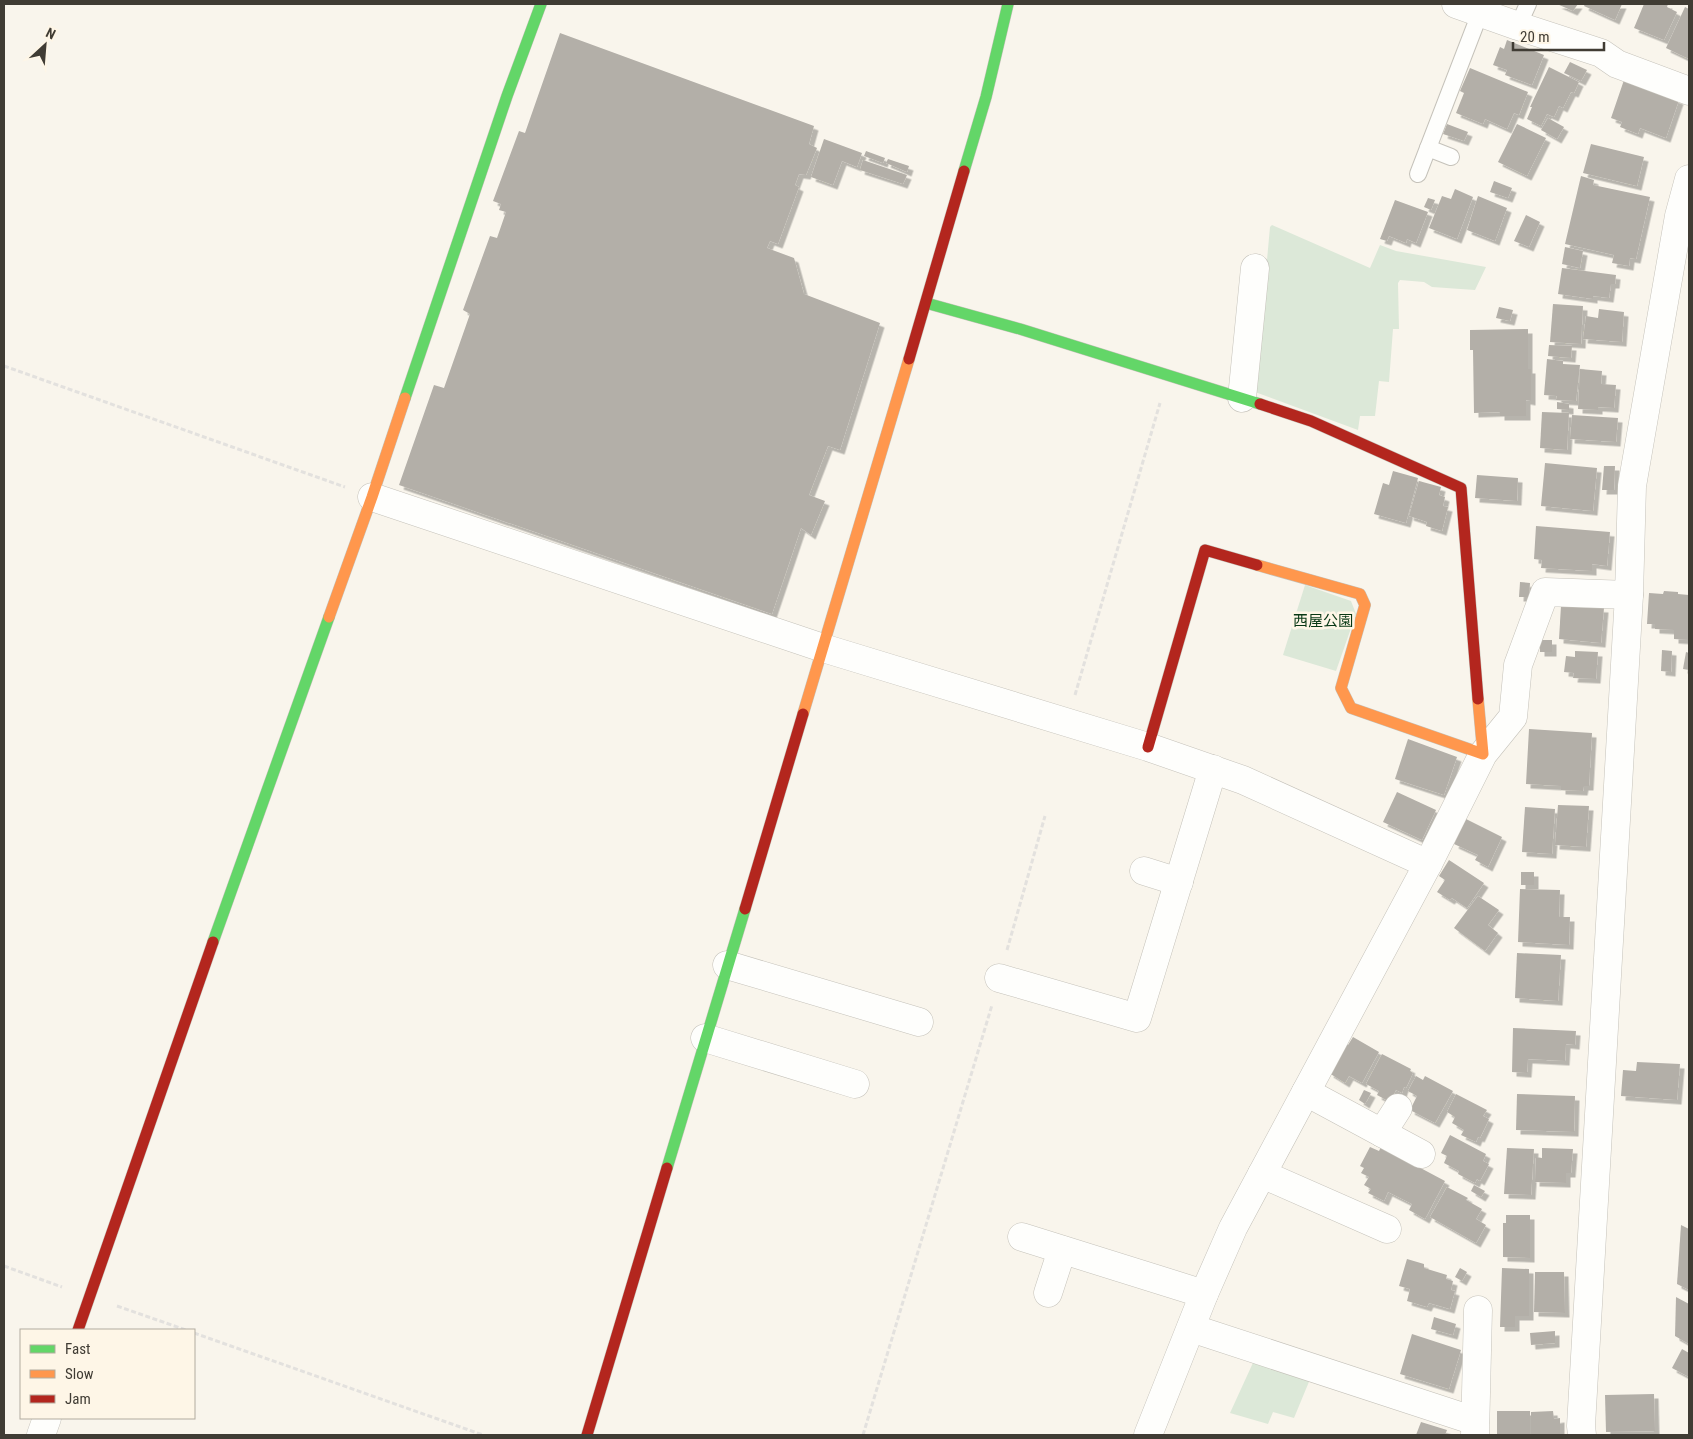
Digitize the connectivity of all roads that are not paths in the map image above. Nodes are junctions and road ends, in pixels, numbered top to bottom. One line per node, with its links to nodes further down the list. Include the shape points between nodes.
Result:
1 (541, 4): 14 (street)
2 (994, 4): 3 (street)
3 (1008, 6): 12 (street, via 986,97)
4 (1468, 9): 5 (street); 7 (lane)
5 (1523, 15): 6 (street, via 1617,64)
6 (1689, 91)
7 (1428, 148): 8 (lane); 9 (lane)
8 (1451, 157)
9 (1418, 174)
10 (1689, 179): 15 (street, via 1679,216 1632,486)
11 (1255, 268): 13 (street)
12 (926, 303): 13 (street); 16 (street)
13 (1242, 398): 18 (street, via 1311,420 1461,488)
14 (372, 497): 16 (street); 40 (street, via 242,857)
15 (1629, 595): 18 (street, via 1545,592 1518,665 1513,717); 46 (street)
16 (823, 648): 17 (street); 23 (street)
17 (1148, 747): 18 (street, via 1205,550 1360,594 1365,605 1341,688 1351,708); 19 (street)
18 (1483, 754): 20 (street)
19 (1213, 769): 20 (street); 22 (street)
20 (1428, 864): 28 (street)
21 (1144, 871): 22 (street)
22 (1179, 882): 24 (street, via 1137,1018)
23 (727, 965): 25 (street); 26 (street)
24 (1000, 978)
25 (919, 1022)
26 (705, 1038): 27 (street); 44 (street)
27 (855, 1084)
28 (1306, 1092): 30 (street); 32 (street)
29 (1398, 1108): 30 (street)
30 (1382, 1133): 31 (street)
31 (1421, 1154)
32 (1262, 1174): 33 (street); 37 (street, via 1233,1228)
33 (1388, 1229)
34 (1022, 1237): 35 (street)
35 (1062, 1250): 36 (street); 37 (street)
36 (1048, 1293)
37 (1204, 1294): 39 (street)
38 (1478, 1310): 42 (street)
39 (1192, 1328): 42 (street); 45 (street)
40 (78, 1329)
41 (47, 1419): 43 (street)
42 (1475, 1428)
43 (41, 1435)
44 (587, 1435)
45 (1148, 1435)
46 (1582, 1435)

